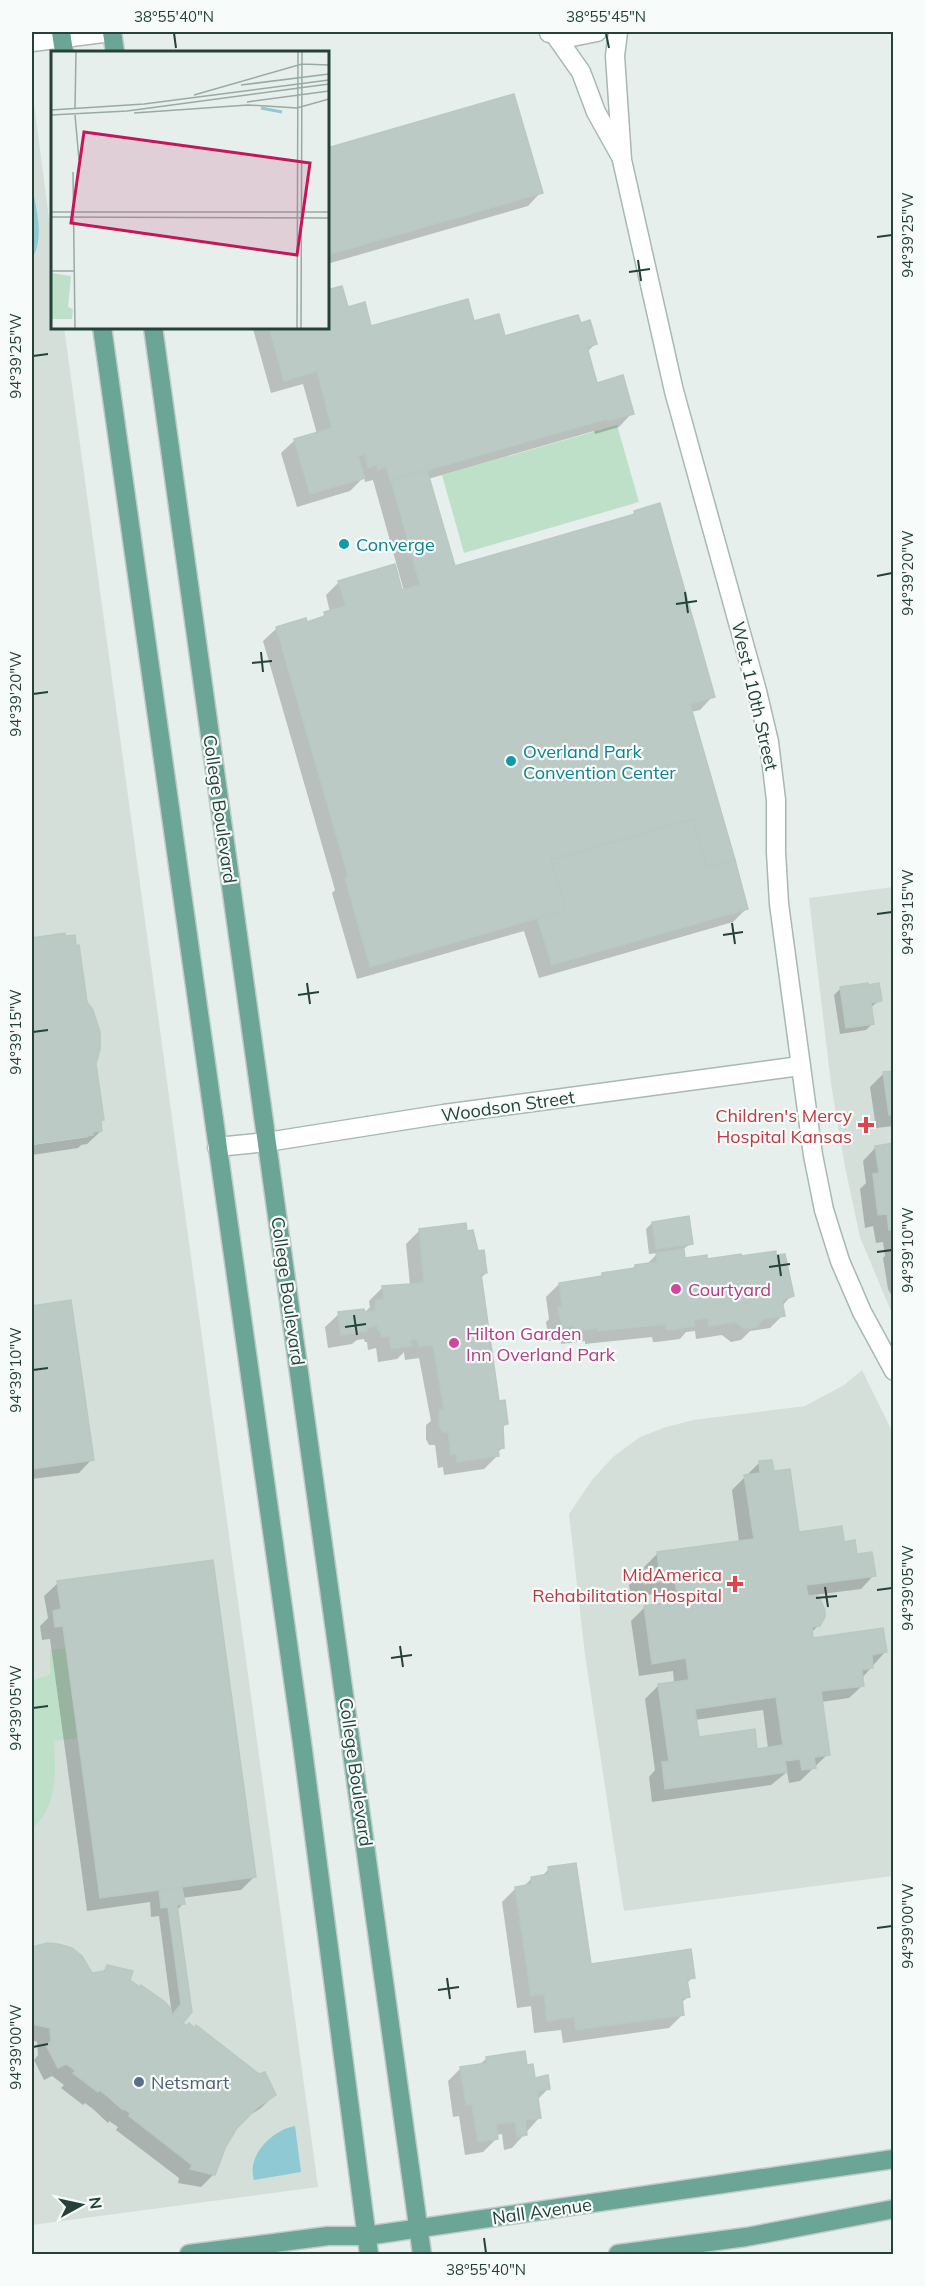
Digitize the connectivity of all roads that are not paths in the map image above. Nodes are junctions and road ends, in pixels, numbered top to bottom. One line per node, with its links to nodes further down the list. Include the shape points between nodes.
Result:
1 (111, 32): 5 (street); 7 (main road)
2 (597, 32): 4 (street, via 572,37)
3 (618, 32): 8 (street, West 110th Street, via 615,56)
4 (550, 33): 8 (street, West 110th Street, via 581,72 596,112)
5 (62, 41): 6 (street)
6 (32, 42)
7 (115, 51)
8 (622, 160): 11 (street, West 110th Street, via 674,391 769,742 776,800 779,904)
9 (102, 328): 13 (main road)
10 (153, 328): 12 (main road, College Boulevard)
11 (800, 1066): 12 (street, Woodson Street); 14 (street, West 110th Street, via 813,1155 832,1238 862,1312)
12 (267, 1142): 13 (street, Woodson Street); 17 (main road, College Boulevard)
13 (218, 1148): 18 (main road, via 302,1743)
14 (894, 1371)
15 (894, 2159): 17 (main road, Nall Avenue)
16 (894, 2209): 22 (main road, via 746,2237)
17 (419, 2229): 18 (main road, Nall Avenue); 21 (main road, College Boulevard)
18 (366, 2236): 19 (main road, Nall Avenue, via 328,2236); 20 (main road)
19 (189, 2254)
20 (369, 2254)
21 (423, 2254)
22 (618, 2254)

